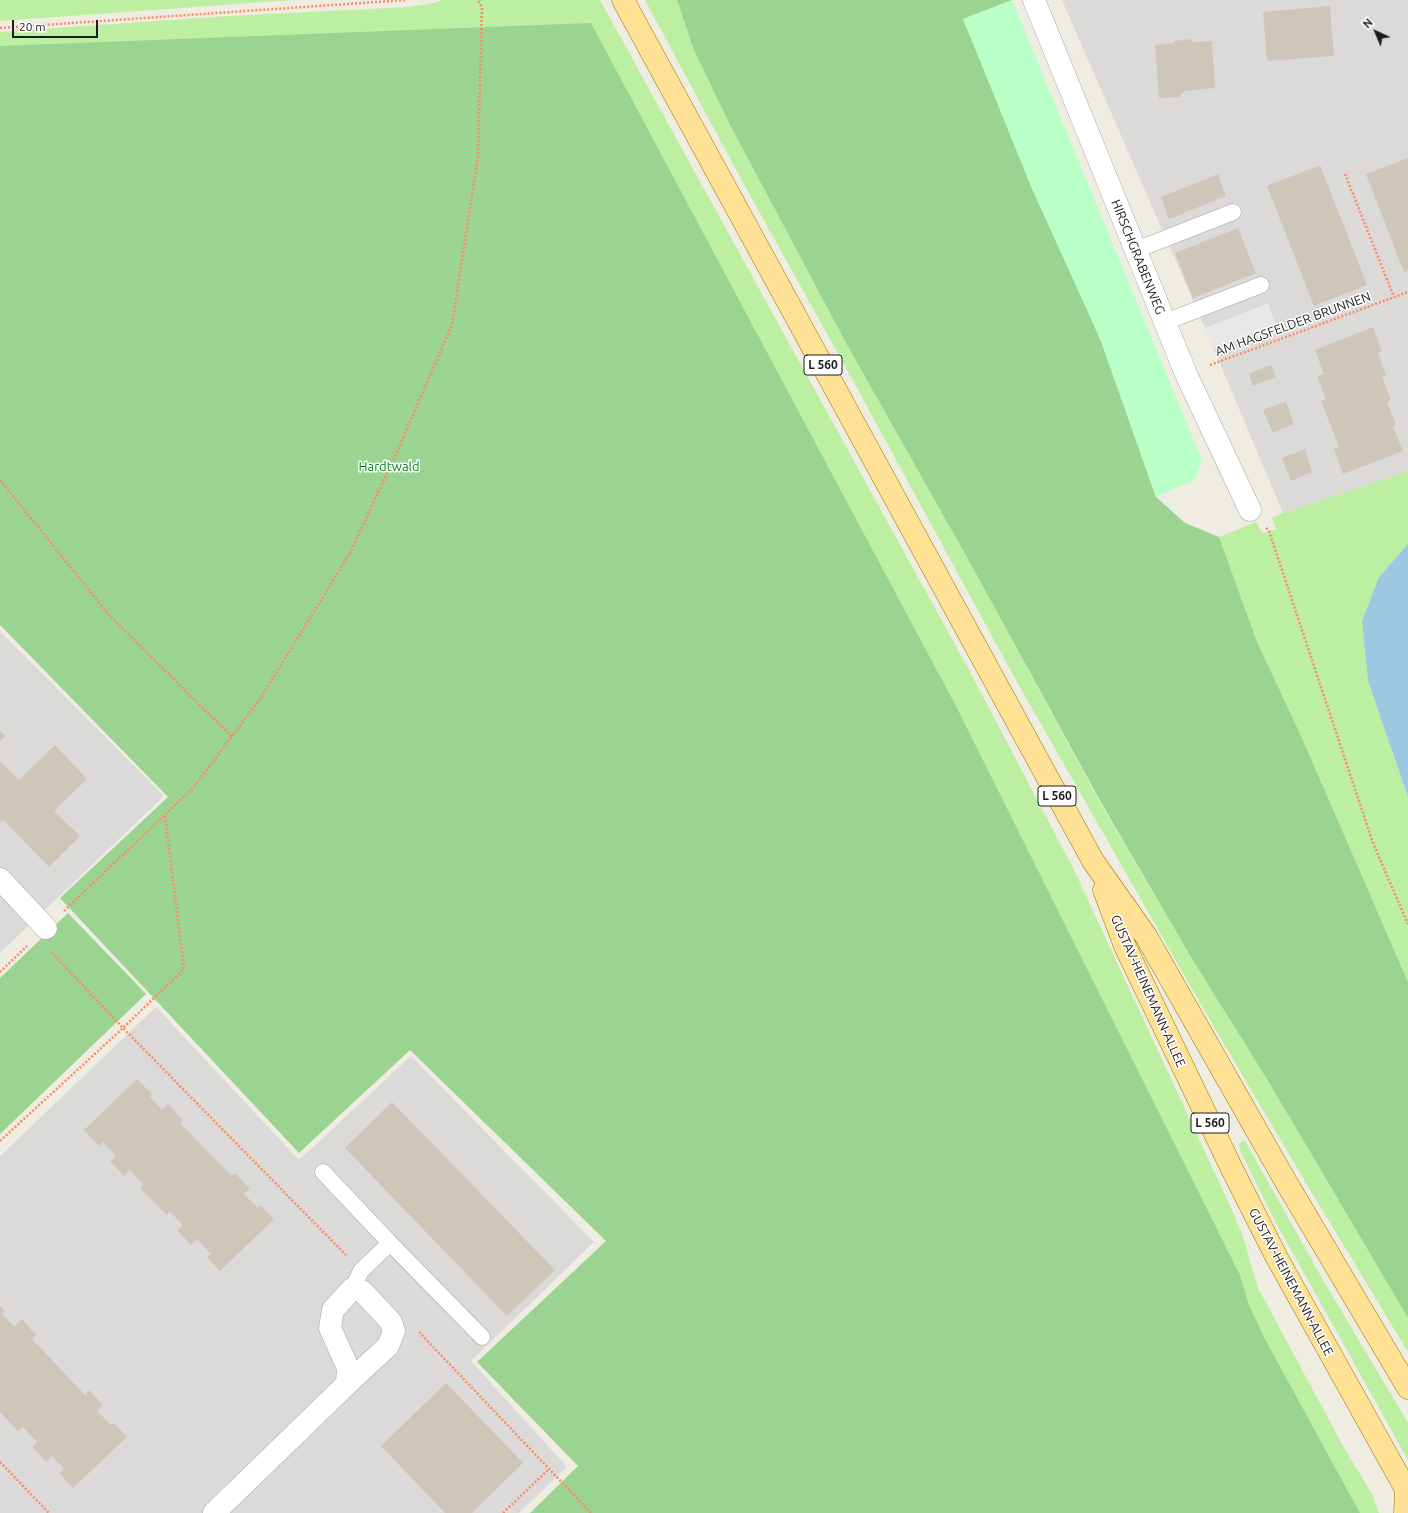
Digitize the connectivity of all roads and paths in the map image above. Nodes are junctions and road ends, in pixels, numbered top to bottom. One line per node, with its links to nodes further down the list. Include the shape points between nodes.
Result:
1 (405, 0): 5 (path)
2 (478, 0): 17 (path, via 482,7 478,156 452,326 350,552 260,699)
3 (624, 0): 19 (main road, L 560)
4 (1034, 0): 8 (street, HIRSCHGRABENWEG)
5 (0, 28)
6 (1345, 174): 11 (path)
7 (1233, 212): 8 (lane)
8 (1136, 250): 12 (street, HIRSCHGRABENWEG)
9 (1261, 285): 12 (lane)
10 (1408, 292): 11 (path, AM HAGSFELDER BRUNNEN)
11 (1394, 297): 13 (path, AM HAGSFELDER BRUNNEN)
12 (1165, 322): 13 (street, HIRSCHGRABENWEG)
13 (1186, 374): 15 (street, HIRSCHGRABENWEG)
14 (0, 480): 17 (path, via 110,616)
15 (1250, 510)
16 (1269, 531): 21 (path, via 1373,843)
17 (232, 737): 18 (path, via 194,787)
18 (165, 814): 22 (path); 24 (path, via 184,969)
19 (1093, 860): 32 (main road, GUSTAV-HEINEMANN-ALLEE / L 560, via 1146,936 1274,1162); 35 (main road, GUSTAV-HEINEMANN-ALLEE / L 560, via 1125,946 1232,1169 1285,1271)
20 (0, 879): 22 (street)
21 (1408, 924)
22 (42, 939): 23 (path); 24 (path)
23 (0, 972)
24 (123, 1028): 25 (path); 28 (path)
25 (0, 1142)
26 (323, 1172): 27 (lane)
27 (390, 1243): 28 (lane); 30 (lane)
28 (356, 1280): 31 (street, via 333,1310 330,1328 348,1368); 31 (street, via 362,1291 391,1322 394,1331 388,1346)
29 (415, 1328): 34 (path)
30 (482, 1337)
31 (348, 1384): 37 (street)
32 (1408, 1388)
33 (0, 1462): 36 (path)
34 (549, 1469): 38 (path); 39 (path)
35 (1407, 1491): 40 (main road)
36 (49, 1513)
37 (214, 1513)
38 (503, 1513)
39 (592, 1513)
40 (1405, 1513)

